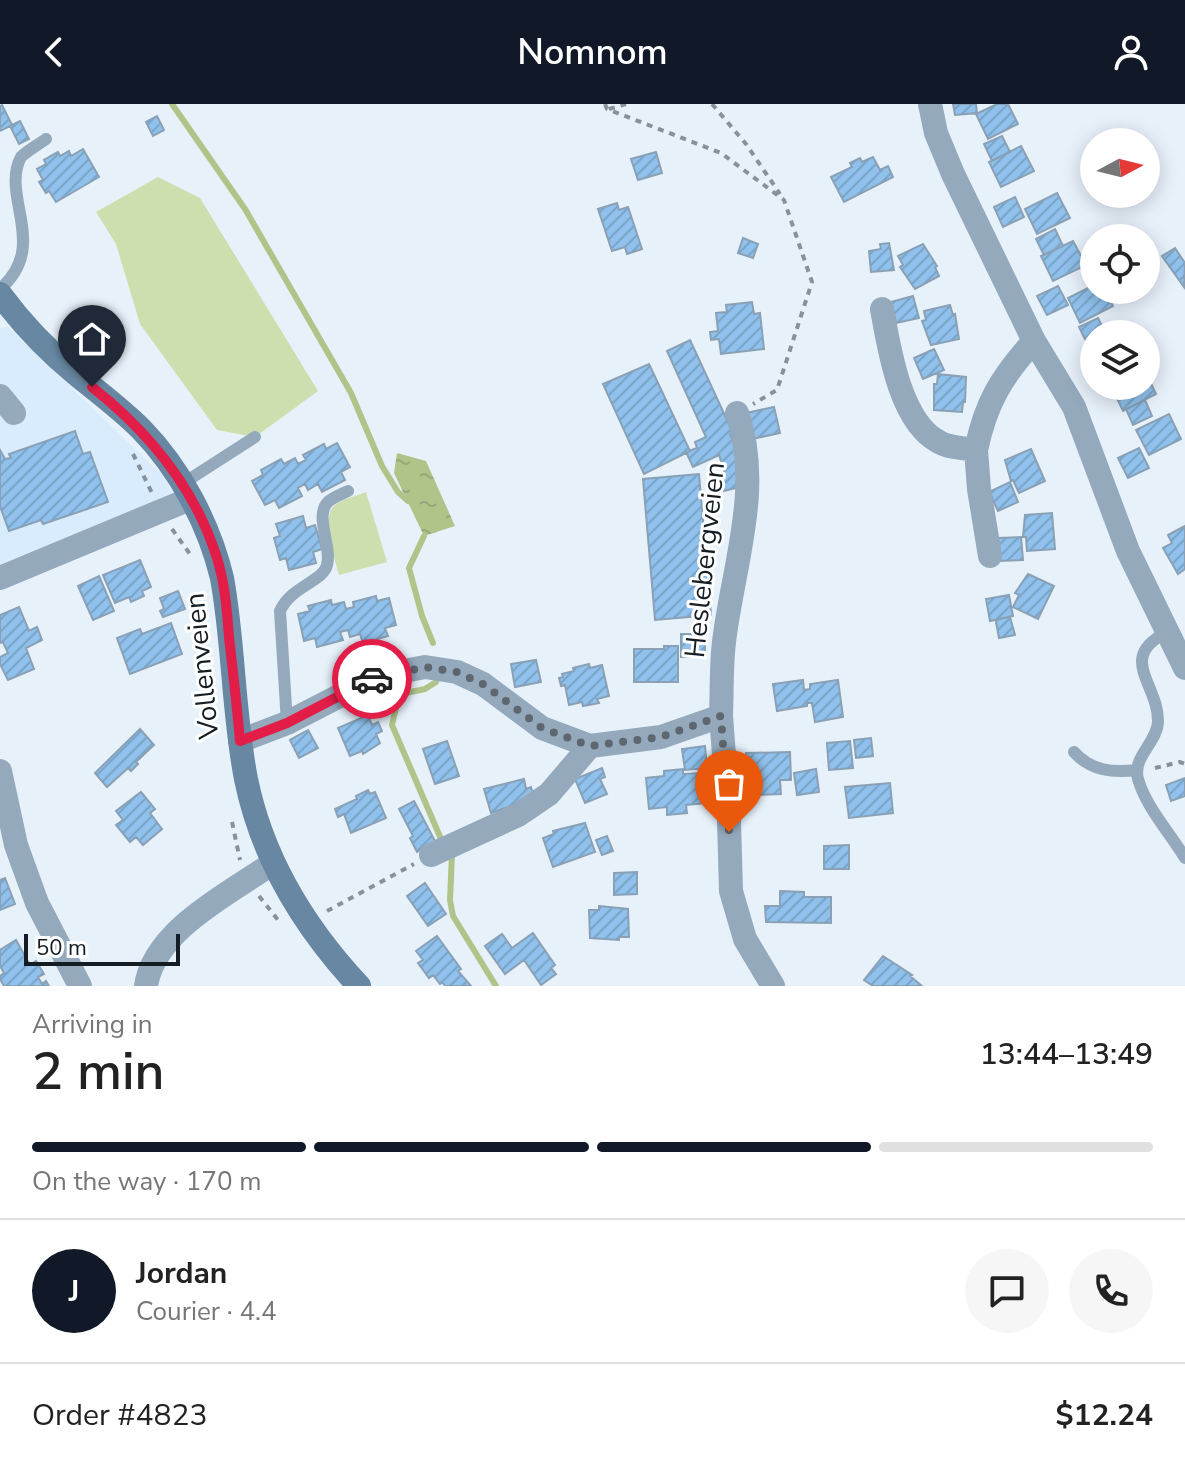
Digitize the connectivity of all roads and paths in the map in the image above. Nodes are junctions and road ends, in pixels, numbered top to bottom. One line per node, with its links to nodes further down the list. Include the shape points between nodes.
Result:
1 (626, 104): 4 (path)
2 (712, 104): 6 (path)
3 (930, 104): 9 (street, via 953,174)
4 (606, 107): 6 (path, via 721,153)
5 (46, 139): 7 (lane, via 19,158 11,172 7,197 20,258)
6 (784, 200): 10 (path, via 812,282 777,390)
7 (0, 292): 15 (main road, Vollenveien, via 34,335 142,430)
8 (882, 309): 12 (street, via 892,360 924,431 940,443)
9 (1034, 341): 12 (street, via 992,396); 20 (street, via 1074,407 1128,551)
10 (737, 413): 22 (street, Heslebergveien, via 746,438 748,475 724,642)
11 (255, 437): 15 (lane)
12 (976, 450): 17 (street)
13 (131, 451): 16 (path)
14 (348, 491): 23 (lane, via 323,510 327,569 286,598 280,611)
15 (186, 492): 16 (street); 24 (main road, Vollenveien, via 222,578)
16 (160, 511): 18 (path); 19 (street)
17 (990, 556)
18 (194, 560)
19 (0, 578)
20 (1167, 632): 21 (street); 28 (lane, via 1146,646 1142,657 1158,723)
21 (1185, 668)
22 (721, 716): 25 (street, via 661,737); 40 (street, Heslebergveien, via 731,891 745,939)
23 (287, 723): 24 (street); 25 (street, via 378,676 425,667 457,672 483,684 542,728)
24 (240, 741): 33 (main road, Vollenveien, via 254,812)
25 (590, 746): 31 (street, via 549,794 518,815)
26 (1074, 752): 28 (lane, via 1100,769)
27 (1185, 764): 28 (path)
28 (1137, 770): 32 (lane, via 1142,788)
29 (0, 771): 37 (street, via 16,845 37,903)
30 (231, 812): 34 (path)
31 (431, 855): 36 (path)
32 (1185, 858)
33 (273, 863): 34 (street); 36 (main road, Vollenveien)
34 (249, 880): 35 (path); 38 (street, via 176,932 155,956)
35 (280, 922)
36 (307, 922): 39 (main road, Vollenveien)
37 (80, 986)
38 (146, 986)
39 (359, 986)
40 (773, 986)

